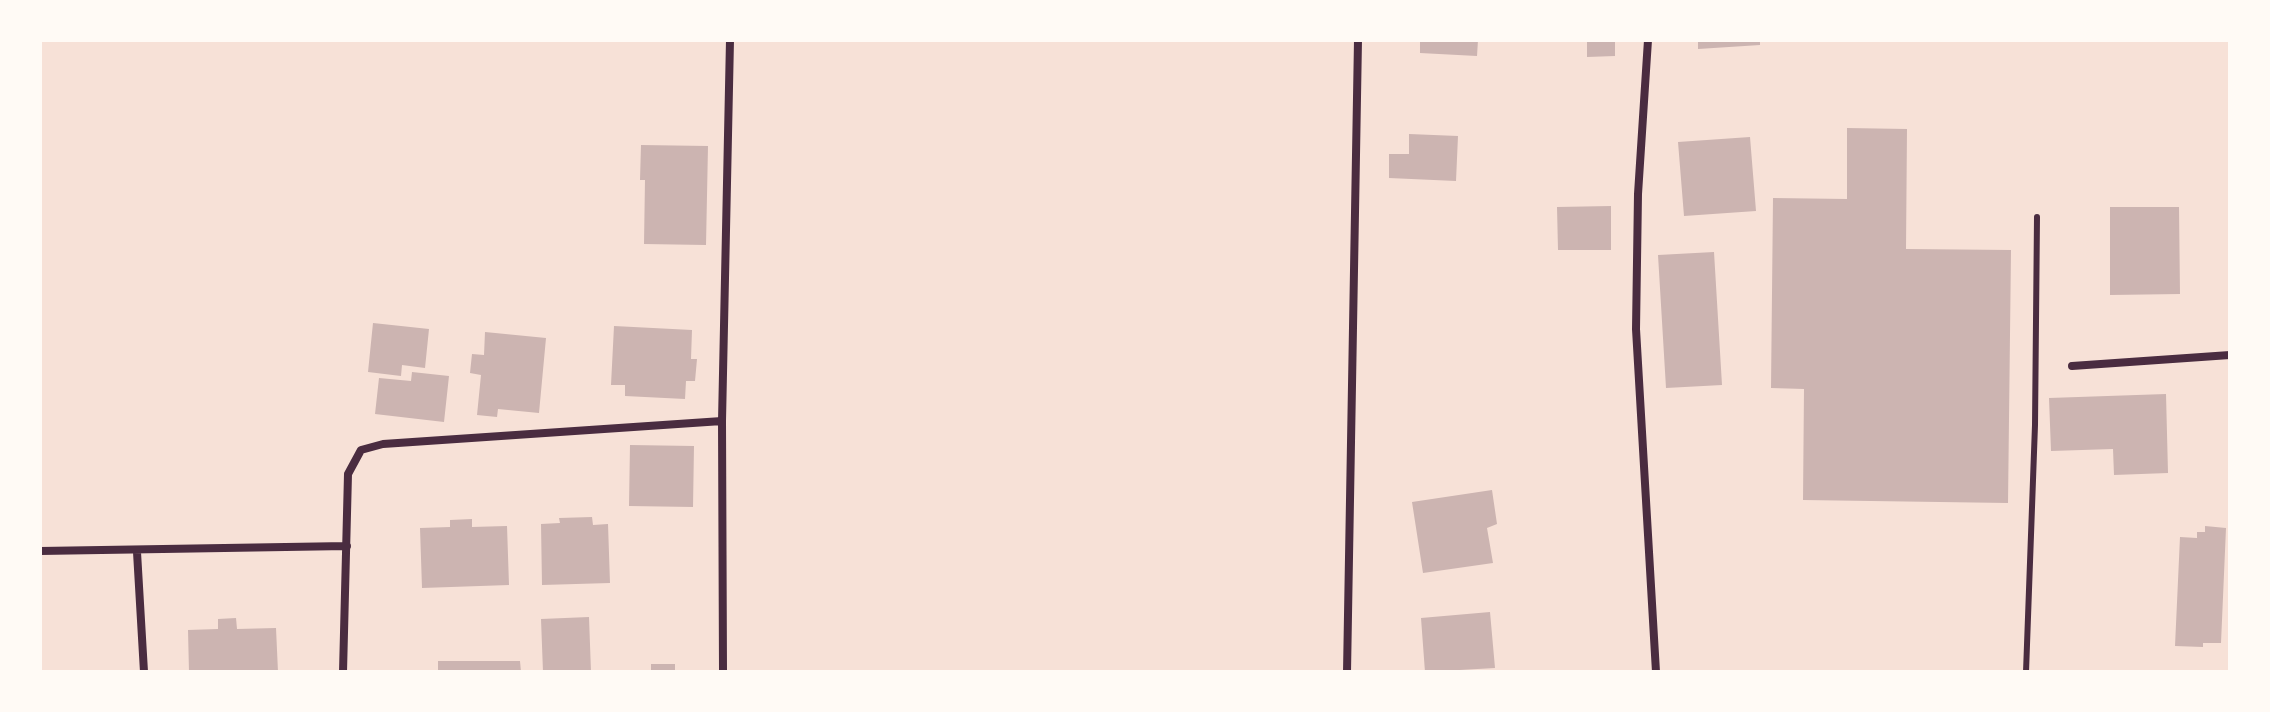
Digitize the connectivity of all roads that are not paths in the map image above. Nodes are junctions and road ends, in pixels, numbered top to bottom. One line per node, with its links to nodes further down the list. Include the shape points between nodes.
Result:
1 (730, 40): 7 (street)
2 (1358, 40): 14 (street)
3 (1648, 40): 15 (street, via 1636,329)
4 (2037, 217): 16 (lane)
5 (2230, 355): 6 (street)
6 (2072, 366)
7 (722, 421): 8 (street, via 383,444 361,450 348,474); 13 (street)
8 (347, 546): 10 (street); 12 (street)
9 (40, 551): 10 (street)
10 (137, 552): 11 (street)
11 (144, 672)
12 (343, 672)
13 (723, 672)
14 (1347, 672)
15 (1656, 672)
16 (2026, 672)

